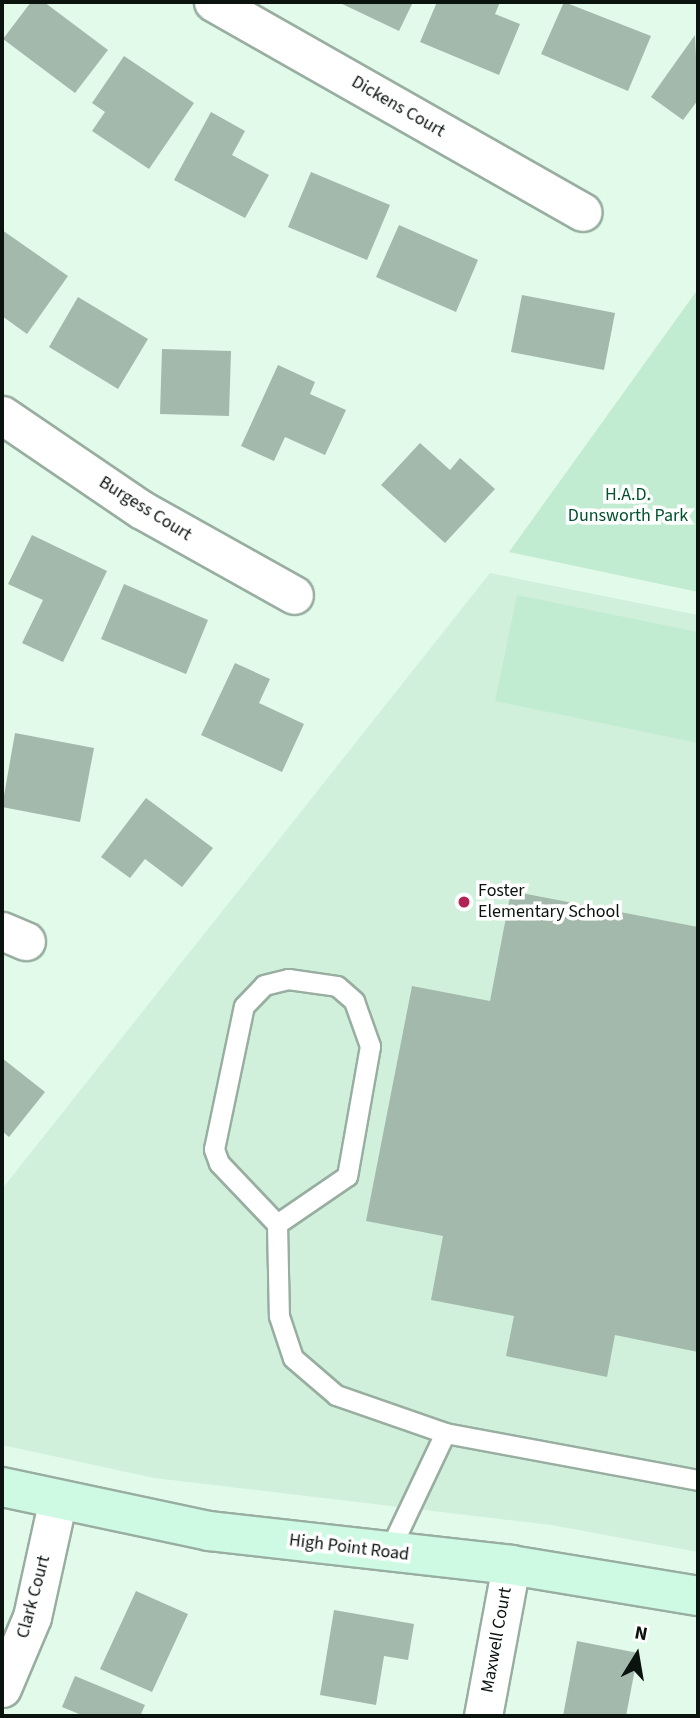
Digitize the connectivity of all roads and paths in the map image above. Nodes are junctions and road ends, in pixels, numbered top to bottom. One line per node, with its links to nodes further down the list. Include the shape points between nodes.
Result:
1 (214, 2): 2 (street, Dickens Court)
2 (583, 212)
3 (2, 415): 4 (street, Burgess Court, via 142,510)
4 (294, 595)
5 (277, 1224): 5 (lane, via 338,1188 347,1176 370,1046 354,1000 337,986 288,979 264,985 244,1006 214,1149 219,1163); 6 (lane, via 279,1316 293,1358 336,1395)
6 (445, 1433): 7 (lane); 10 (lane)
7 (698, 1480)
8 (2, 1488): 9 (street, High Point Road)
9 (57, 1503): 10 (street, High Point Road, via 209,1531); 13 (street, Clark Court, via 32,1617)
10 (388, 1553): 11 (street, High Point Road)
11 (511, 1565): 12 (street, High Point Road); 14 (street, Maxwell Court)
12 (698, 1596)
13 (2, 1688)
14 (483, 1716)

